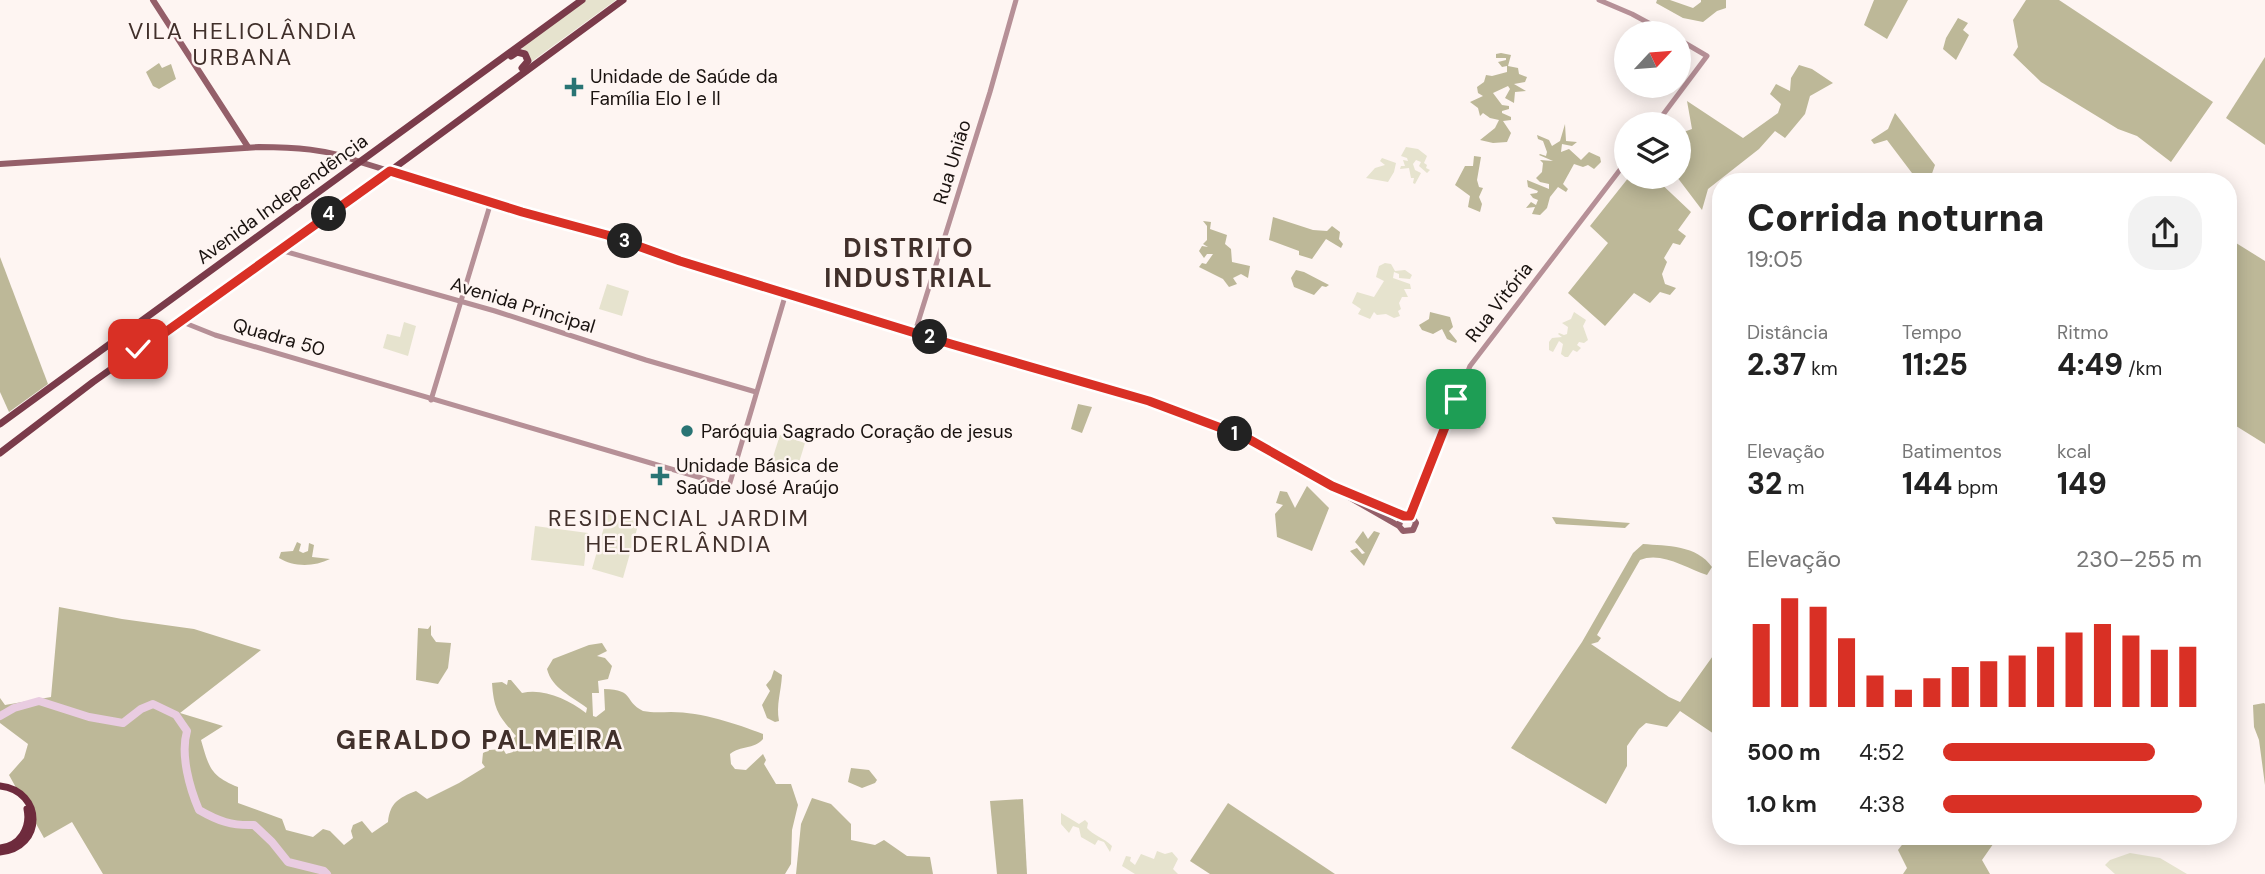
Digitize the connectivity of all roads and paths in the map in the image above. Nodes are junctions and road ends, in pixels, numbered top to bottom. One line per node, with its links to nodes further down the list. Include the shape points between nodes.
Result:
1 (153, 0): 11 (main road)
2 (582, 0): 9 (main road, Avenida Independência)
3 (623, 0): 10 (main road, Avenida Independência)
4 (1016, 0): 22 (street, Rua União)
5 (1599, 0): 6 (street)
6 (1646, 21)
7 (1691, 46): 8 (street, via 1707,55)
8 (1691, 77)
9 (461, 88): 10 (main road, via 517,52 525,54 526,65); 12 (main road, Avenida Independência)
10 (479, 104): 14 (main road, Avenida Independência)
11 (248, 147): 12 (main road, via 339,153); 13 (main road)
12 (360, 162): 14 (main road); 21 (main road, Avenida Independência)
13 (0, 164)
14 (390, 171): 16 (main road); 17 (main road, Avenida Independência)
15 (1614, 178): 31 (street, Rua Vitória, via 1470,366)
16 (491, 202): 18 (main road); 19 (street)
17 (279, 250): 19 (street, Avenida Principal); 20 (main road, Avenida Independência)
18 (786, 293): 22 (main road); 26 (street)
19 (463, 302): 26 (street, Avenida Principal); 27 (street)
20 (180, 321): 24 (main road, Avenida Independência); 27 (street, Quadra 50)
21 (134, 326): 23 (main road, Avenida Independência); 24 (main road, via 129,341)
22 (915, 332): 30 (main road, via 1149,401 1245,437)
23 (114, 341): 25 (main road, via 123,351); 28 (main road, Avenida Independência)
24 (142, 349): 25 (main road, Avenida Independência)
25 (121, 363): 29 (main road, Avenida Independência)
26 (756, 392): 27 (street, Quadra 50, via 729,486)
27 (432, 400)
28 (0, 424)
29 (0, 453)
30 (1332, 486): 31 (main road); 32 (main road)
31 (1407, 516): 32 (main road); 32 (main road, via 1416,523 1413,530 1406,532)
32 (1399, 526)
33 (0, 788): 34 (highway, via 19,797 29,817 19,840)
34 (0, 850)

